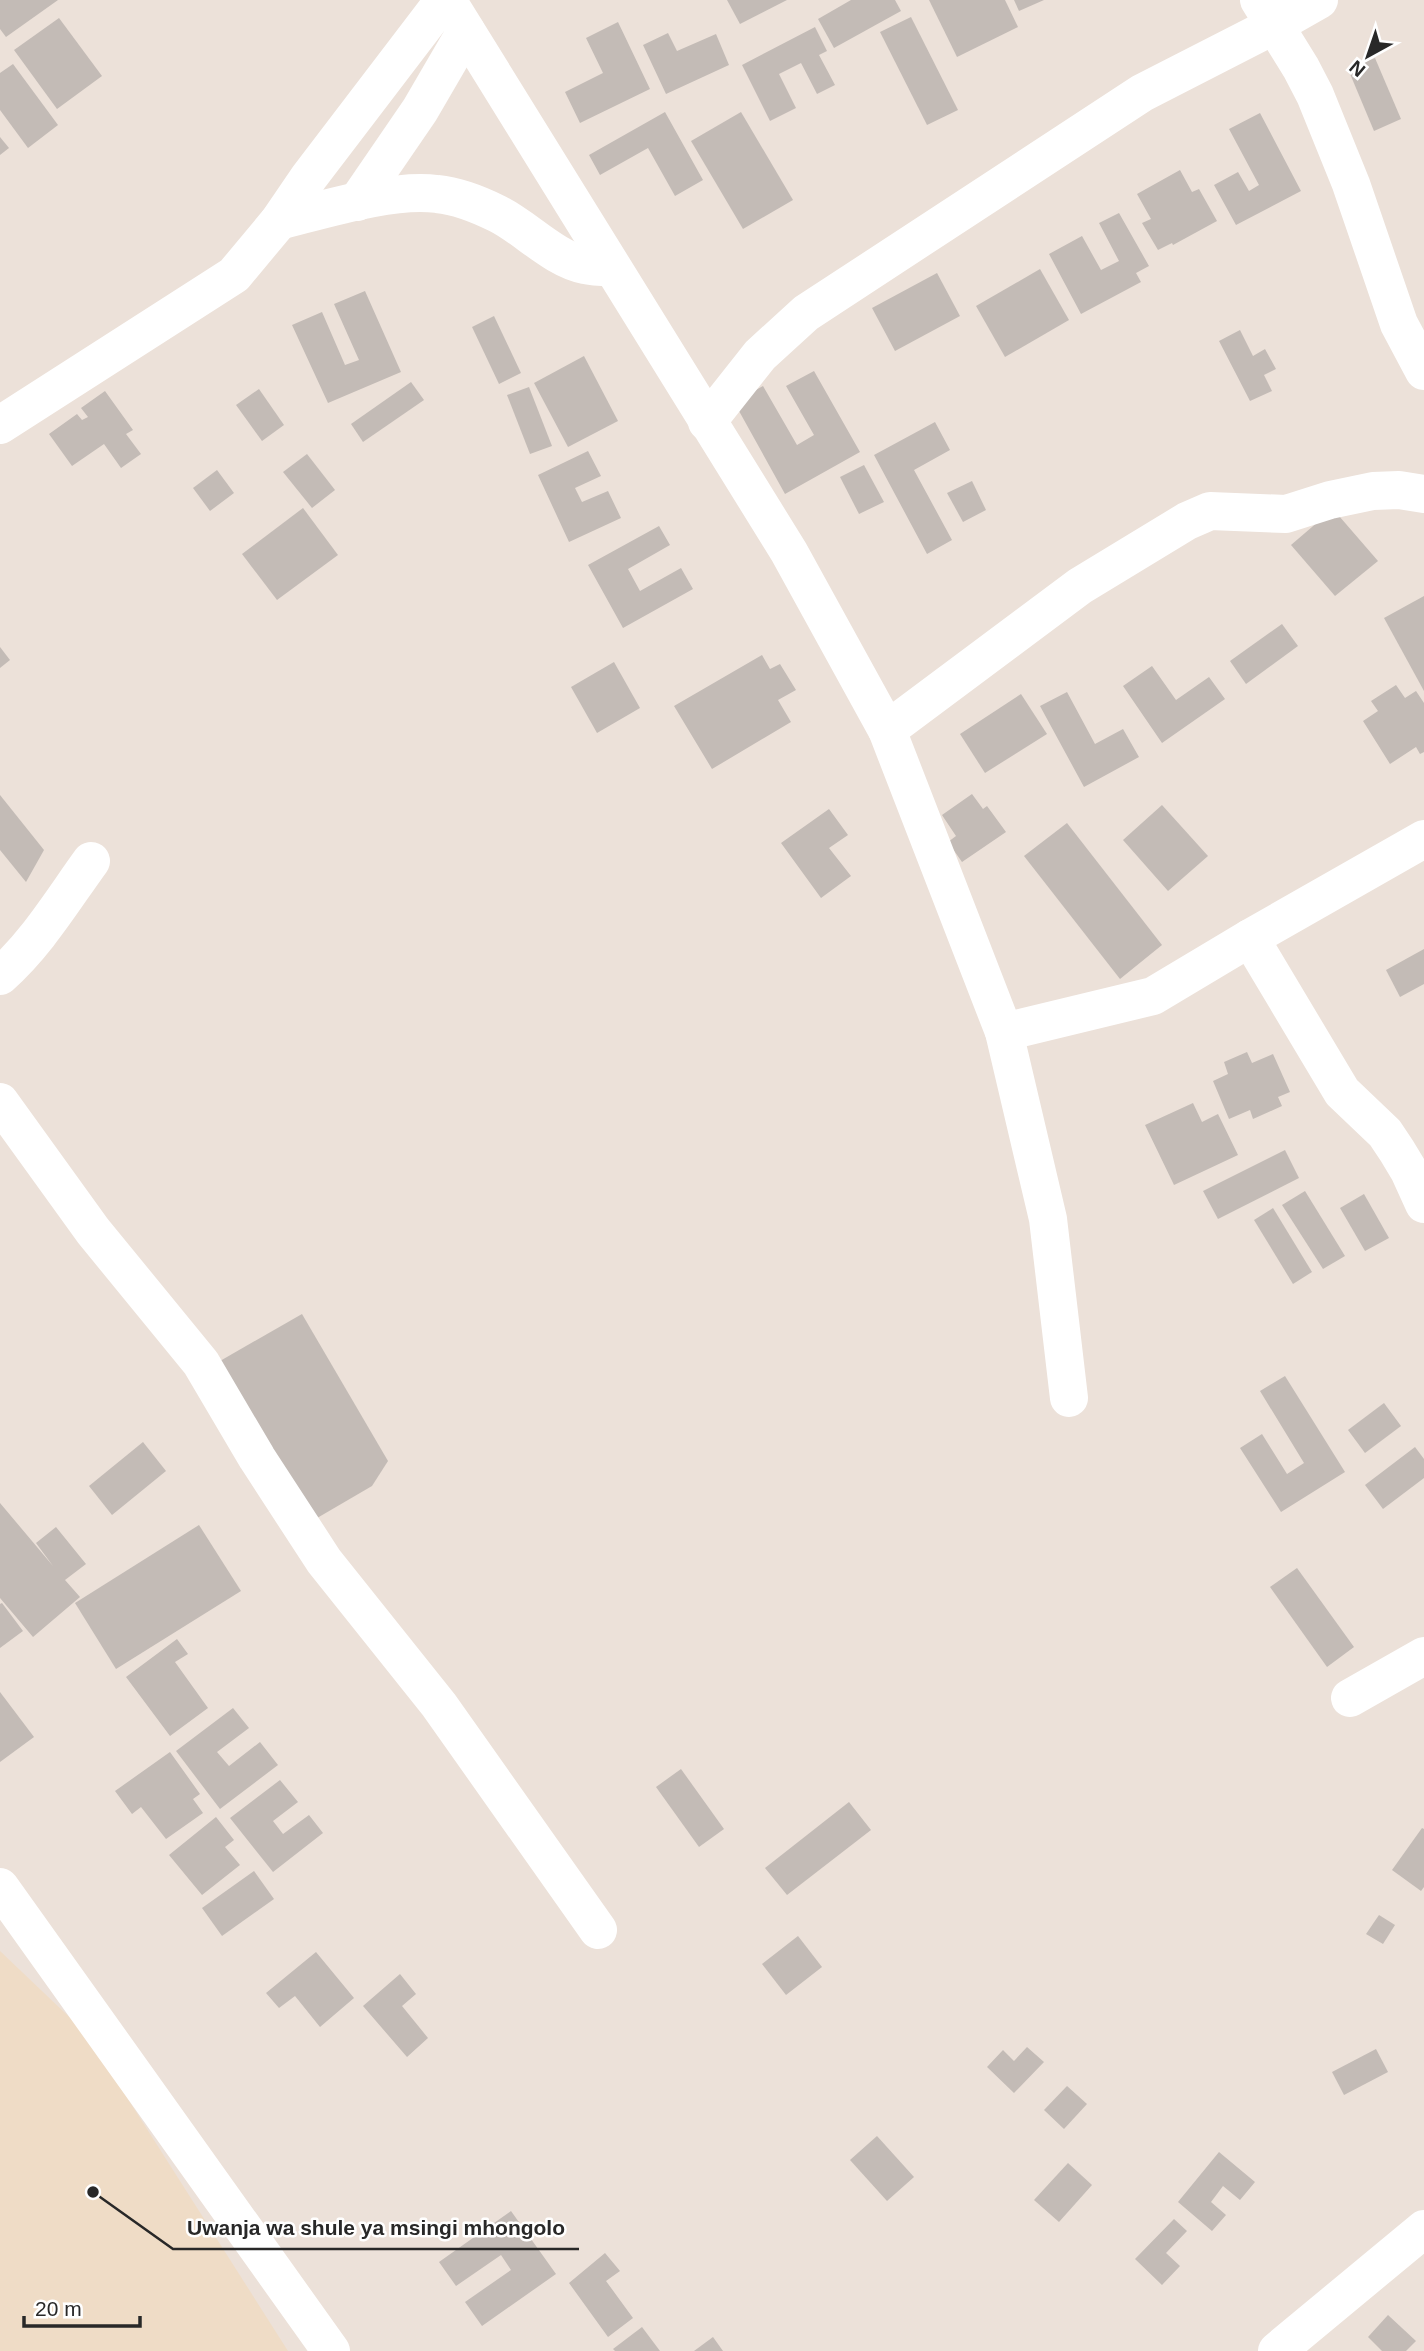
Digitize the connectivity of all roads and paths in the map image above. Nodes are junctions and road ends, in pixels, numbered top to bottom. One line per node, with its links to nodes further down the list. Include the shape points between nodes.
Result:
1 (1319, 0): 3 (street)
2 (452, 10): 4 (street, via 420,110); 5 (street, via 309,177); 6 (street)
3 (1267, 12): 7 (street, via 1315,95 1399,324); 8 (street, via 806,313 760,355)
4 (356, 202): 5 (street); 6 (street, via 437,194 498,214 583,265)
5 (279, 221): 9 (street, via 234,275)
6 (611, 267): 8 (street)
7 (1424, 371)
8 (707, 422): 11 (street, via 789,552)
9 (0, 425)
10 (1424, 494): 11 (street, via 1373,491 1286,514 1210,511 1187,521 1080,586)
11 (887, 730): 16 (street)
12 (1424, 839): 14 (street)
13 (91, 860): 15 (street, via 37,938)
14 (1250, 938): 16 (street, via 1153,996); 18 (street, via 1342,1092 1398,1151)
15 (0, 976)
16 (1004, 1032): 19 (street, via 1048,1219)
17 (0, 1102): 23 (street, via 93,1231 201,1363 324,1561 439,1705)
18 (1424, 1205)
19 (1069, 1398)
20 (1424, 1656): 21 (street)
21 (1350, 1698)
22 (0, 1887): 25 (street)
23 (598, 1930)
24 (1424, 2229): 26 (street)
25 (331, 2351)
26 (1276, 2351)

